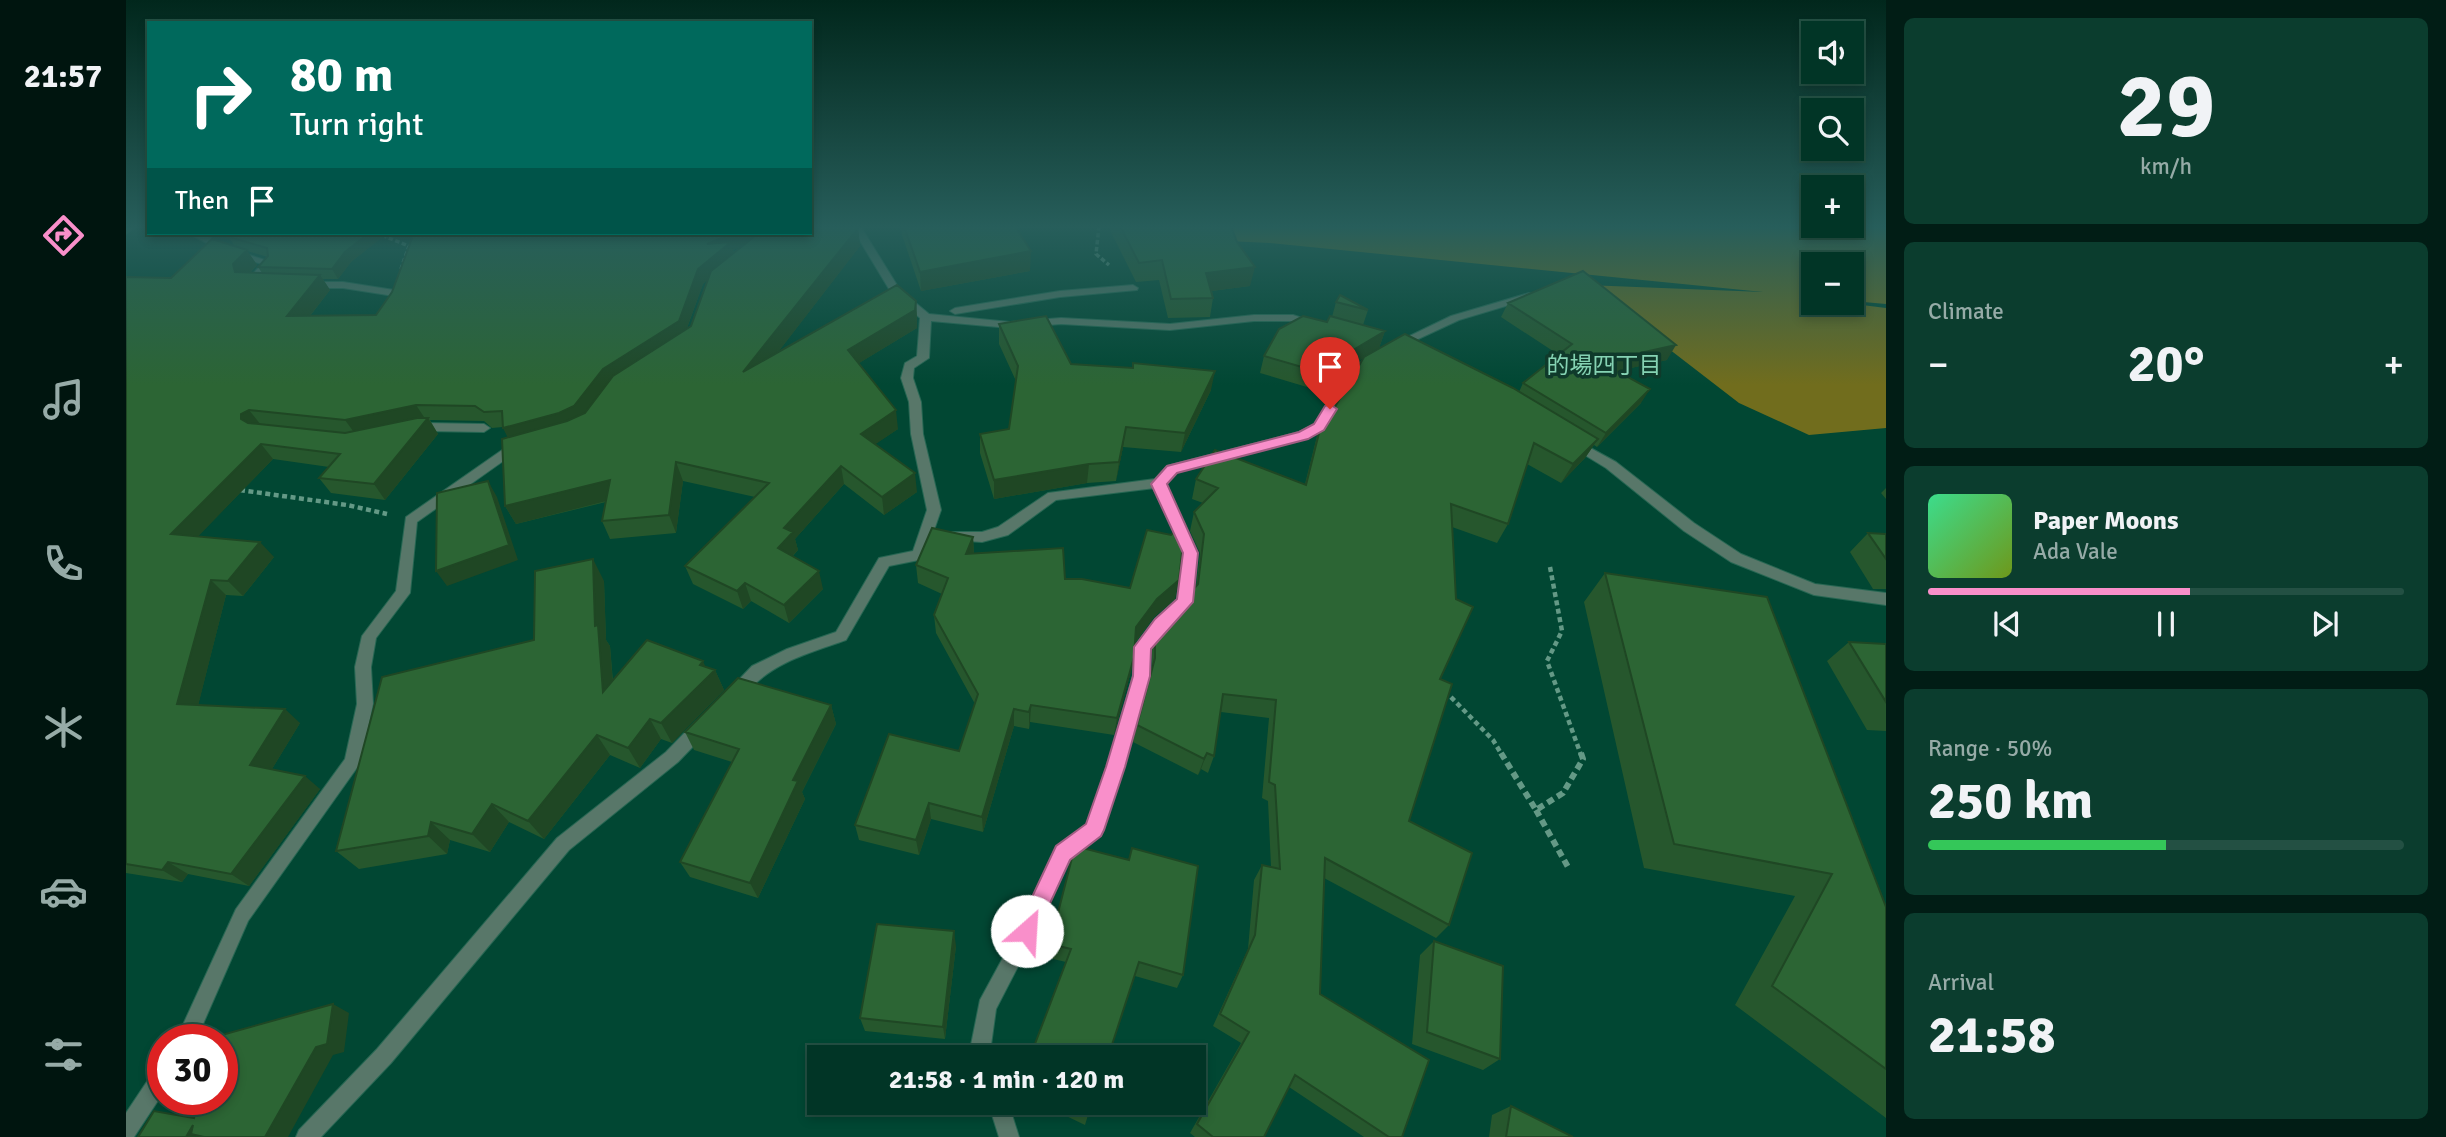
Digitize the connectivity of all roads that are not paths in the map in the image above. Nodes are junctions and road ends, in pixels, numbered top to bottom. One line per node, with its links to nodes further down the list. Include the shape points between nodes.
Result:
1 (254, 279): 3 (street, via 250,283)
2 (888, 279): 9 (street, via 896,292)
3 (263, 283)
4 (300, 285): 6 (street, via 343,285)
5 (1133, 288): 8 (street)
6 (394, 293)
7 (1539, 293): 11 (street, via 1455,318)
8 (956, 311)
9 (926, 317): 10 (street, via 1010,325 1061,321 1170,327 1293,318); 18 (street, via 923,358 909,366 906,378 915,402 917,434 934,510)
10 (1332, 328)
11 (1390, 344): 12 (street); 17 (street, via 1351,373 1319,427 1172,470)
12 (1418, 354)
13 (484, 428): 14 (street, via 426,427)
14 (403, 432)
15 (1565, 437): 19 (street, via 1611,465 1736,558 1814,589)
16 (539, 442): 20 (street, via 509,451 411,520 403,593 369,636 363,667 365,704 352,761 242,915)
17 (1159, 484): 18 (street, via 1053,496 1003,531 982,537); 21 (street, via 1191,553 1184,602 1142,647 1141,676 1094,830 1063,853 987,1007)
18 (928, 530): 25 (street, via 919,555 884,562 841,636 757,671 672,757 563,844 384,1056)
19 (1886, 599)
20 (193, 1024)
21 (981, 1045)
22 (147, 1099): 24 (street)
23 (1002, 1115): 26 (street)
24 (126, 1131)
25 (306, 1137)
26 (1009, 1137)

